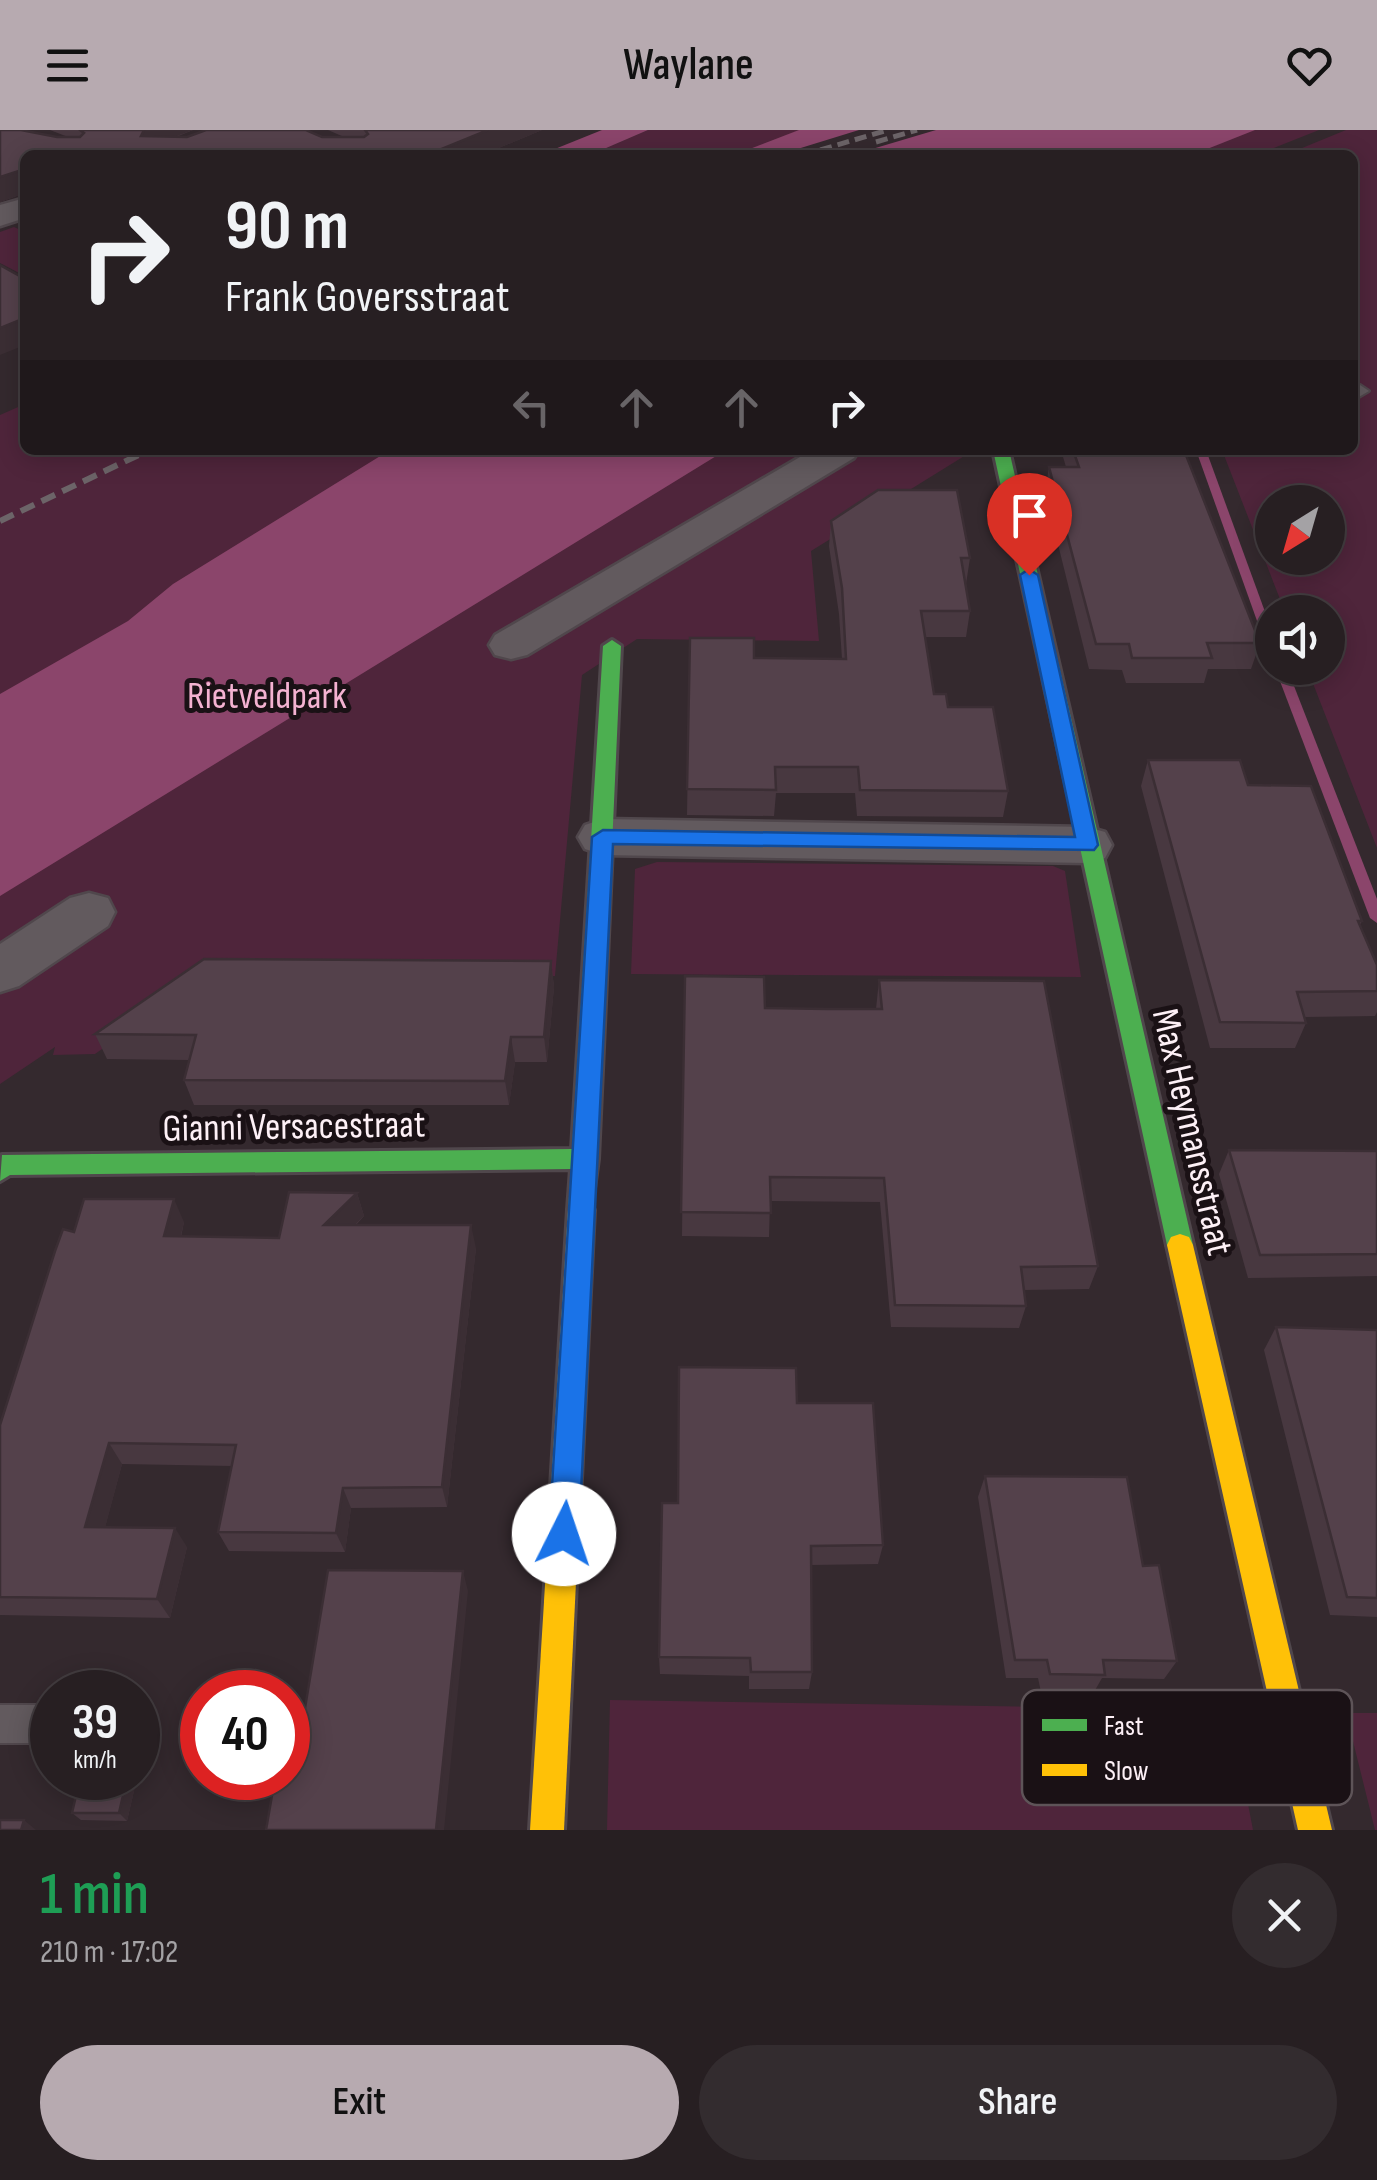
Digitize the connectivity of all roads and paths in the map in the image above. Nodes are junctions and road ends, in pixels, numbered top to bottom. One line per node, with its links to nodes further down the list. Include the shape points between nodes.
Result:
1 (832, 455): 3 (street)
2 (1002, 455): 6 (street, Max Heymansstraat)
3 (511, 645)
4 (612, 646): 5 (street)
5 (603, 837): 6 (street); 9 (street)
6 (1087, 845): 11 (street, Max Heymansstraat)
7 (89, 912): 8 (street)
8 (0, 970)
9 (586, 1160): 10 (street, Gianni Versacestraat); 15 (street)
10 (1, 1168)
11 (1283, 1690)
12 (0, 1724): 13 (lane)
13 (30, 1724)
14 (1309, 1805): 16 (street, Max Heymansstraat)
15 (547, 1830)
16 (1315, 1830)

